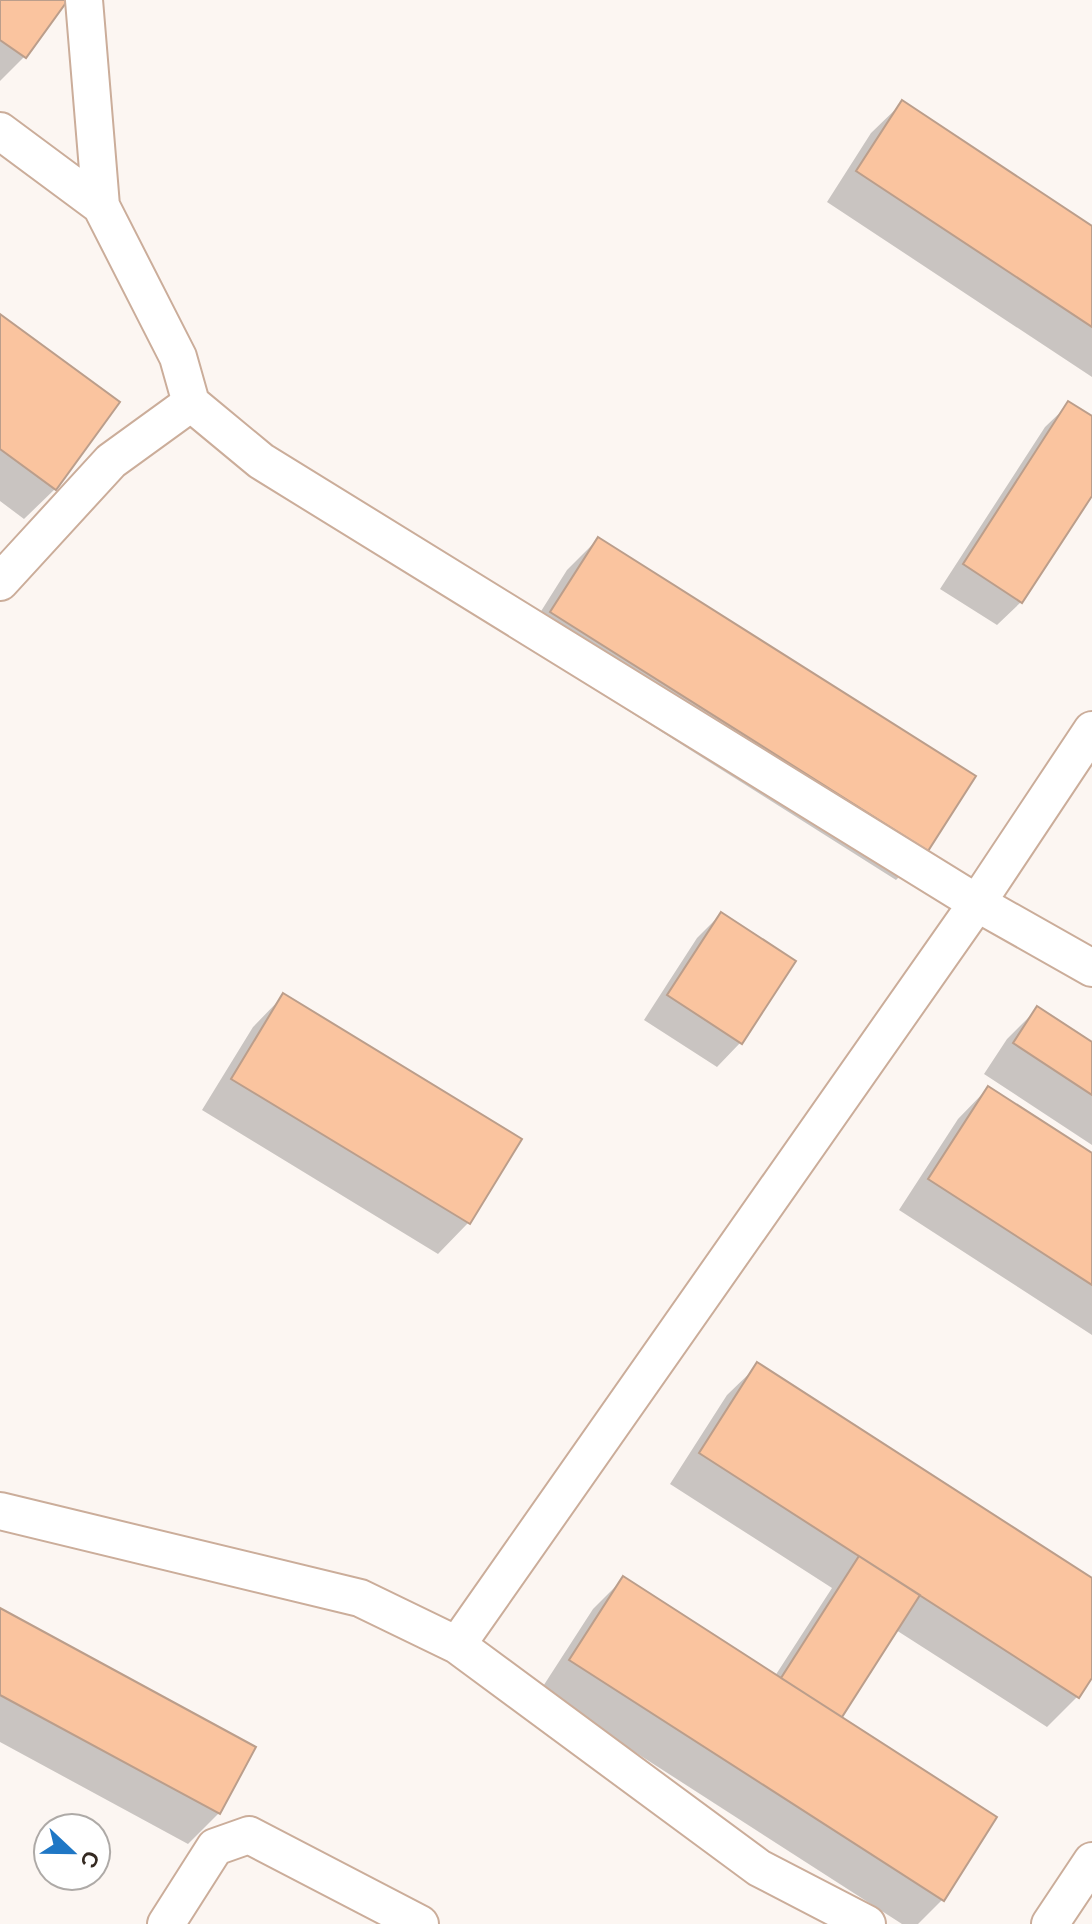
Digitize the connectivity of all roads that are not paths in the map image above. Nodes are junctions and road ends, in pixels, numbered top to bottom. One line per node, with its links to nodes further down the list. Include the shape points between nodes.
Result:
1 (84, 0): 3 (lane)
2 (0, 131): 3 (lane)
3 (101, 206): 4 (lane, via 178,357)
4 (191, 403): 5 (lane, via 111,461); 7 (lane, via 261,461)
5 (0, 582)
6 (1092, 730): 7 (lane)
7 (977, 903): 8 (lane); 10 (lane)
8 (1092, 968)
9 (0, 1511): 10 (lane, via 360,1598)
10 (457, 1645): 14 (lane, via 759,1868)
11 (1092, 1861): 15 (lane)
12 (166, 1924): 13 (lane, via 215,1847 249,1835)
13 (420, 1924)
14 (867, 1924)
15 (1050, 1924)

